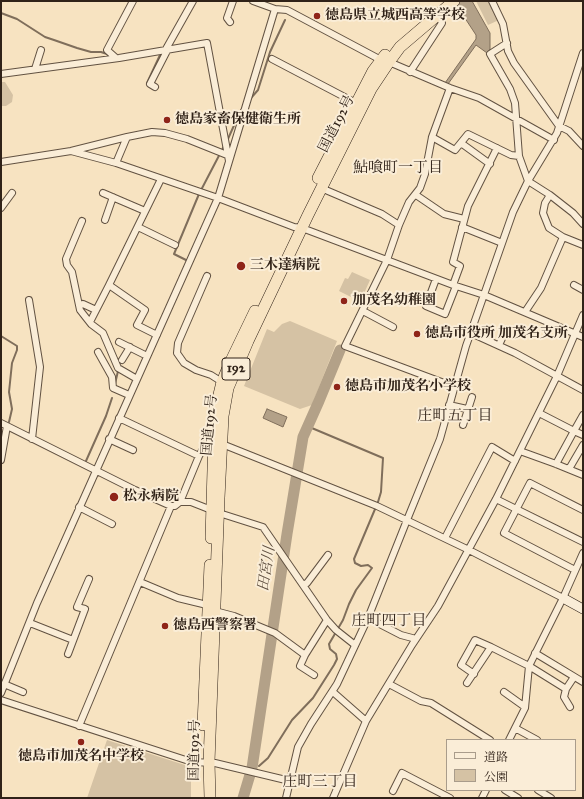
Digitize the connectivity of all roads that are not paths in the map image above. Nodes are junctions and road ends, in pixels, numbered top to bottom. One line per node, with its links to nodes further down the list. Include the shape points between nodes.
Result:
1 (132, 1): 13 (street, via 107,50)
2 (192, 1): 10 (street)
3 (233, 1): 8 (street, via 227,18)
4 (253, 1): 7 (street)
5 (492, 1): 9 (street, via 503,24)
6 (447, 5): 15 (highway, 国道192号 / 192); 17 (street, via 442,23)
7 (275, 9): 15 (street, via 287,10); 34 (street)
8 (230, 22)
9 (507, 43): 22 (street, via 490,54 510,89 515,103); 23 (street, via 514,63)
10 (167, 49): 13 (street); 19 (street, via 150,84); 31 (street, via 207,43 225,144)
11 (42, 50): 16 (street)
12 (583, 53): 23 (street)
13 (116, 58): 16 (street)
14 (272, 59): 21 (street)
15 (385, 61): 17 (street); 21 (highway, 国道192号 / 192, via 373,71); 39 (highway, 国道192号 / 192)
16 (35, 69): 18 (street)
17 (410, 72): 20 (street)
18 (1, 74)
19 (155, 87)
20 (450, 88): 22 (street, via 480,98); 25 (street)
21 (356, 103): 55 (highway, 国道192号 / 192)
22 (516, 119): 26 (street); 32 (street)
23 (559, 126): 26 (street); 28 (street, via 569,131)
24 (127, 137): 30 (street); 31 (street, via 152,132 165,133); 35 (street)
25 (432, 137): 27 (street, via 455,150); 42 (street, via 425,174)
26 (554, 140): 38 (street)
27 (461, 143): 29 (street, via 468,134); 36 (street)
28 (583, 146)
29 (498, 148): 32 (street); 36 (street)
30 (71, 151): 33 (street); 35 (street)
31 (223, 153): 34 (street)
32 (519, 156): 38 (street)
33 (1, 162)
34 (229, 162): 45 (street)
35 (116, 163): 37 (street)
36 (490, 164): 49 (street, via 468,206)
37 (161, 179): 45 (street); 47 (street)
38 (528, 181): 43 (street); 57 (street)
39 (321, 188): 52 (street, via 382,214); 55 (highway, 国道192号 / 192)
40 (12, 193): 46 (street)
41 (103, 193): 44 (street)
42 (416, 195): 49 (street, via 444,214); 52 (street, via 409,202)
43 (550, 195): 51 (street); 56 (street, via 545,203 544,218 550,228)
44 (113, 198): 47 (street); 48 (street)
45 (218, 198): 55 (street); 79 (street)
46 (1, 208)
47 (145, 211): 53 (street)
48 (105, 220)
49 (464, 220): 54 (street)
50 (82, 221): 74 (street, via 66,259 72,272 80,310)
51 (583, 224)
52 (399, 225): 60 (street)
53 (138, 227): 58 (street); 63 (street)
54 (462, 227): 57 (street); 64 (street, via 453,262 460,266)
55 (298, 228): 60 (street); 89 (highway, 国道192号 / 192, via 240,340); 106 (highway, 国道192号 / 192, via 228,388)
56 (563, 237): 59 (street); 72 (street, via 541,288)
57 (502, 243): 67 (street)
58 (175, 245)
59 (583, 245)
60 (387, 260): 62 (street); 71 (street)
61 (207, 276): 89 (street, via 178,343 177,353 184,363)
62 (436, 278): 64 (street); 64 (street, via 426,306 445,314)
63 (109, 285): 70 (street); 79 (street, via 144,310 137,325)
64 (454, 285): 67 (street)
65 (574, 285): 66 (street)
66 (583, 290)
67 (484, 295): 72 (street); 76 (street)
68 (29, 300): 104 (street, via 40,367)
69 (83, 304): 70 (street)
70 (96, 310): 74 (street)
71 (363, 311): 75 (street); 90 (street, via 345,346)
72 (525, 312): 78 (street)
73 (583, 315): 78 (street)
74 (90, 322): 88 (street, via 103,333 118,368)
75 (393, 327)
76 (471, 333): 82 (street); 90 (street)
77 (504, 334): 82 (street)
78 (575, 334): 80 (street); 87 (street)
79 (156, 335): 85 (street)
80 (583, 337)
81 (119, 342): 83 (street)
82 (499, 345): 87 (street)
83 (130, 347): 85 (street); 86 (street)
84 (98, 352): 92 (street, via 112,378 113,388)
85 (147, 356): 88 (street)
86 (122, 360)
87 (557, 376): 91 (street); 96 (street)
88 (137, 378): 92 (street)
89 (222, 382): 103 (highway, 国道192号 / 192)
90 (455, 386): 94 (street)
91 (583, 390)
92 (130, 396): 98 (street)
93 (472, 397): 95 (street)
94 (449, 405): 95 (street); 124 (street, via 440,438)
95 (467, 409): 100 (street)
96 (539, 413): 101 (street); 109 (street)
97 (583, 415): 101 (street)
98 (119, 418): 105 (street); 110 (street)
99 (4, 424): 104 (street); 111 (street)
100 (463, 425)
101 (574, 431): 102 (street); 113 (street)
102 (583, 435)
103 (214, 436): 110 (street, via 208,440); 123 (highway, 国道192号 / 192)
104 (32, 439): 115 (street)
105 (109, 439): 108 (street); 115 (street)
106 (222, 444): 123 (highway, 国道192号 / 192); 124 (street)
107 (583, 445): 114 (street)
108 (133, 450)
109 (520, 451): 112 (street); 113 (street)
110 (199, 456): 118 (street)
111 (1, 460)
112 (515, 460): 117 (street); 126 (street, via 492,448)
113 (556, 464): 114 (street)
114 (569, 469): 116 (street)
115 (96, 470): 119 (street); 120 (street)
116 (583, 475)
117 (496, 499): 121 (street); 128 (street)
118 (180, 502): 119 (street); 123 (street, via 192,502)
119 (171, 506): 133 (street)
120 (79, 507): 125 (street); 140 (street)
121 (517, 509): 122 (street, via 530,483); 127 (street); 131 (street, via 504,533)
122 (583, 510)
123 (215, 511): 134 (street, via 263,527); 136 (highway, 国道192号 / 192)
124 (407, 520): 126 (street); 138 (street)
125 (112, 524)
126 (445, 538): 128 (street)
127 (583, 542)
128 (469, 550): 135 (street); 141 (street, via 438,606)
129 (583, 553): 131 (street)
130 (328, 555): 134 (street)
131 (575, 570): 135 (street)
132 (89, 579): 142 (street, via 77,607 85,609)
133 (140, 582): 136 (street); 165 (street)
134 (303, 585): 139 (street)
135 (563, 598): 137 (street); 145 (street)
136 (211, 608): 147 (street, via 273,632); 170 (highway, 国道192号 / 192)
137 (583, 609)
138 (368, 618): 141 (street, via 401,635); 143 (street)
139 (327, 620): 143 (street); 147 (street)
140 (30, 623): 142 (street); 153 (street)
141 (416, 639): 154 (street)
142 (73, 640): 146 (street)
143 (355, 645): 158 (street)
144 (491, 647): 148 (street); 149 (street); 149 (street, via 475,640 461,665)
145 (535, 653): 148 (street); 151 (street)
146 (68, 654)
147 (305, 655): 150 (street, via 300,666)
148 (529, 666): 156 (street); 162 (street)
149 (474, 674): 155 (street)
150 (314, 675)
151 (574, 677): 152 (street); 156 (street)
152 (583, 682)
153 (4, 684): 157 (street); 160 (street)
154 (389, 684): 164 (street); 167 (street, via 421,701 431,703)
155 (467, 684)
156 (566, 689): 163 (street, via 564,697)
157 (23, 692)
158 (332, 692): 164 (street); 171 (street, via 298,747)
159 (504, 692): 162 (street)
160 (1, 693)
161 (1, 700): 165 (street)
162 (525, 706): 166 (street)
163 (570, 706)
164 (366, 721): 178 (street)
165 (80, 726): 170 (street, via 192,762)
166 (515, 728): 168 (street); 169 (street)
167 (488, 739)
168 (510, 739)
169 (535, 739)
170 (205, 762): 171 (street); 175 (highway, 国道192号 / 192); 176 (highway, 国道192号 / 192)
171 (290, 781): 177 (street)
172 (393, 791): 179 (street, via 402,773)
173 (507, 791): 180 (street)
174 (541, 791): 181 (street)
175 (203, 798)
176 (210, 798)
177 (286, 798)
178 (333, 798)
179 (450, 798)
180 (518, 798)
181 (551, 798)

